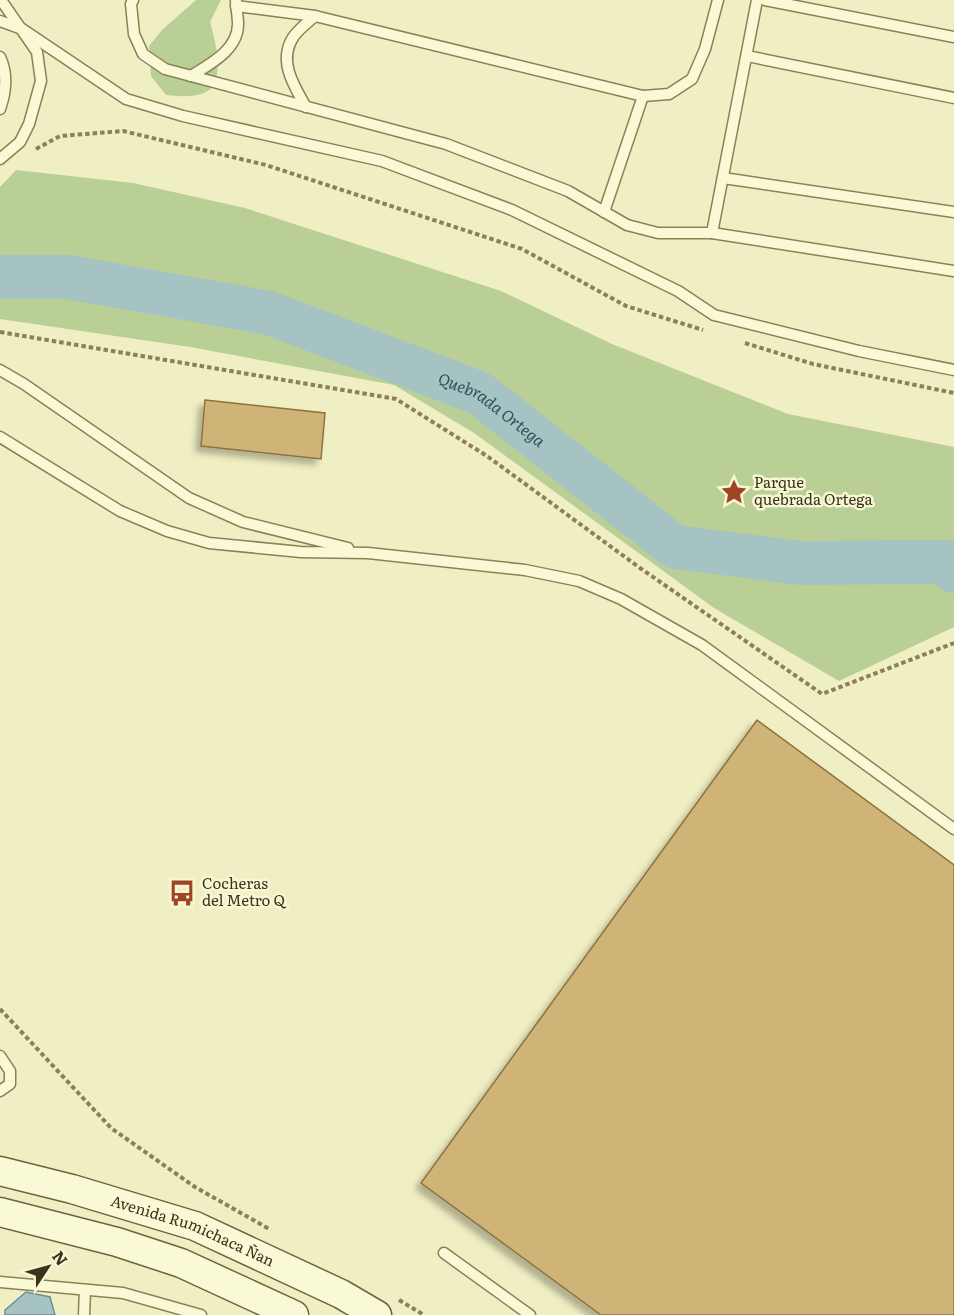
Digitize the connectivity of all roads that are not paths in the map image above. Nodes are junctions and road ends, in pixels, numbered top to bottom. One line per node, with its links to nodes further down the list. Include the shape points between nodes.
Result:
1 (1, 0): 9 (lane)
2 (133, 0): 13 (lane, via 134,34 143,54 165,69)
3 (718, 0): 14 (lane, via 692,79 669,94)
4 (758, 0): 11 (lane)
5 (765, 0): 10 (lane)
6 (236, 3): 7 (lane); 13 (lane, via 238,27 233,43 215,61)
7 (315, 16): 14 (lane); 16 (lane, via 293,37 286,56 290,80)
8 (0, 21): 9 (lane)
9 (22, 29): 18 (lane, via 37,52 41,81 20,142); 25 (lane, via 126,99 183,116 382,161 512,210 678,291 714,315)
10 (954, 37)
11 (747, 56): 15 (lane); 19 (lane)
12 (0, 57): 17 (lane, via 6,84)
13 (191, 76): 16 (lane)
14 (643, 96): 20 (lane)
15 (954, 98)
16 (306, 107): 20 (lane, via 446,144 567,191)
17 (0, 109)
18 (0, 159)
19 (723, 178): 21 (lane); 22 (lane)
20 (604, 212): 22 (lane, via 627,225 658,233)
21 (954, 212)
22 (712, 233): 23 (lane)
23 (954, 271)
24 (0, 370): 27 (lane, via 189,498 243,522)
25 (954, 370)
26 (0, 437): 27 (lane, via 120,511 167,531 209,543 301,552)
27 (368, 553): 28 (lane, via 525,570 579,581 621,599 702,645)
28 (954, 829)
29 (0, 1056): 30 (lane, via 10,1071 10,1084)
30 (0, 1090)
31 (0, 1171): 36 (main road, Avenida Rumichaca Ñan, via 195,1226 341,1294)
32 (0, 1212): 39 (main road, via 181,1263)
33 (444, 1253): 40 (lane)
34 (0, 1282): 35 (lane)
35 (85, 1290): 37 (lane); 38 (lane, via 123,1293)
36 (387, 1307)
37 (84, 1315)
38 (201, 1315)
39 (294, 1315)
40 (530, 1315)

